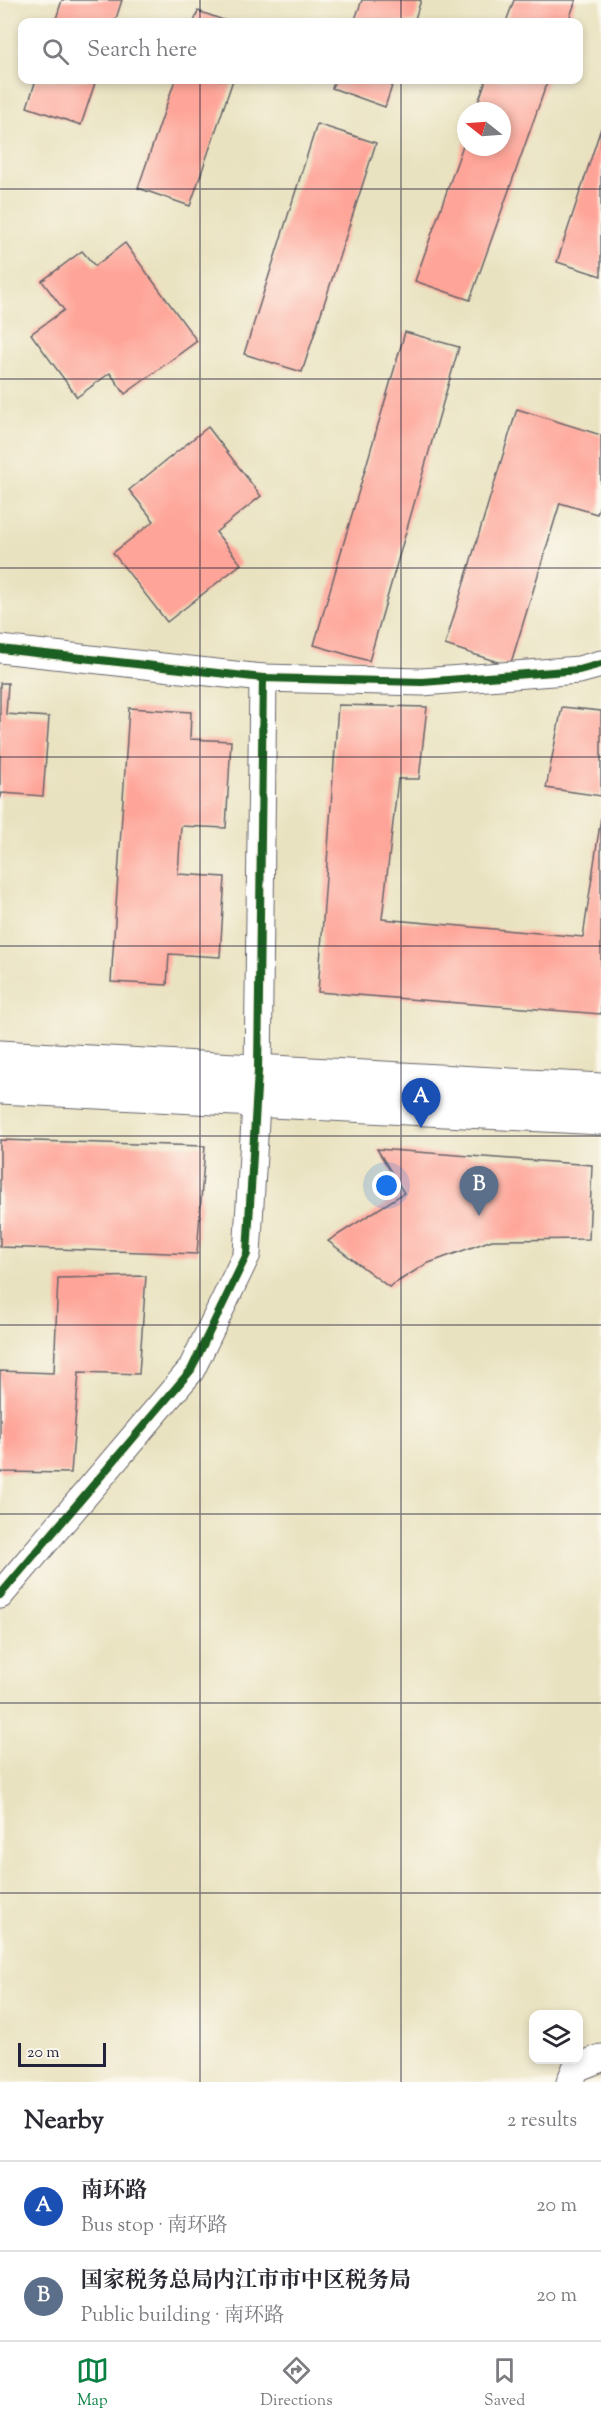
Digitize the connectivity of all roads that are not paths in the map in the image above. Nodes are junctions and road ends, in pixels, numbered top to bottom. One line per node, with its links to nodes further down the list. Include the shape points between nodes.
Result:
1 (0, 649): 3 (street)
2 (601, 664): 3 (street, via 579,670 422,682)
3 (263, 678): 5 (street)
4 (0, 1057): 5 (main road)
5 (257, 1086): 6 (main road); 7 (main road); 8 (main road); 9 (street, via 247,1254 191,1370)
6 (0, 1087)
7 (601, 1090)
8 (601, 1119)
9 (0, 1595)
10 (601, 2058): 11 (street, via 576,2068)
11 (570, 2082)

